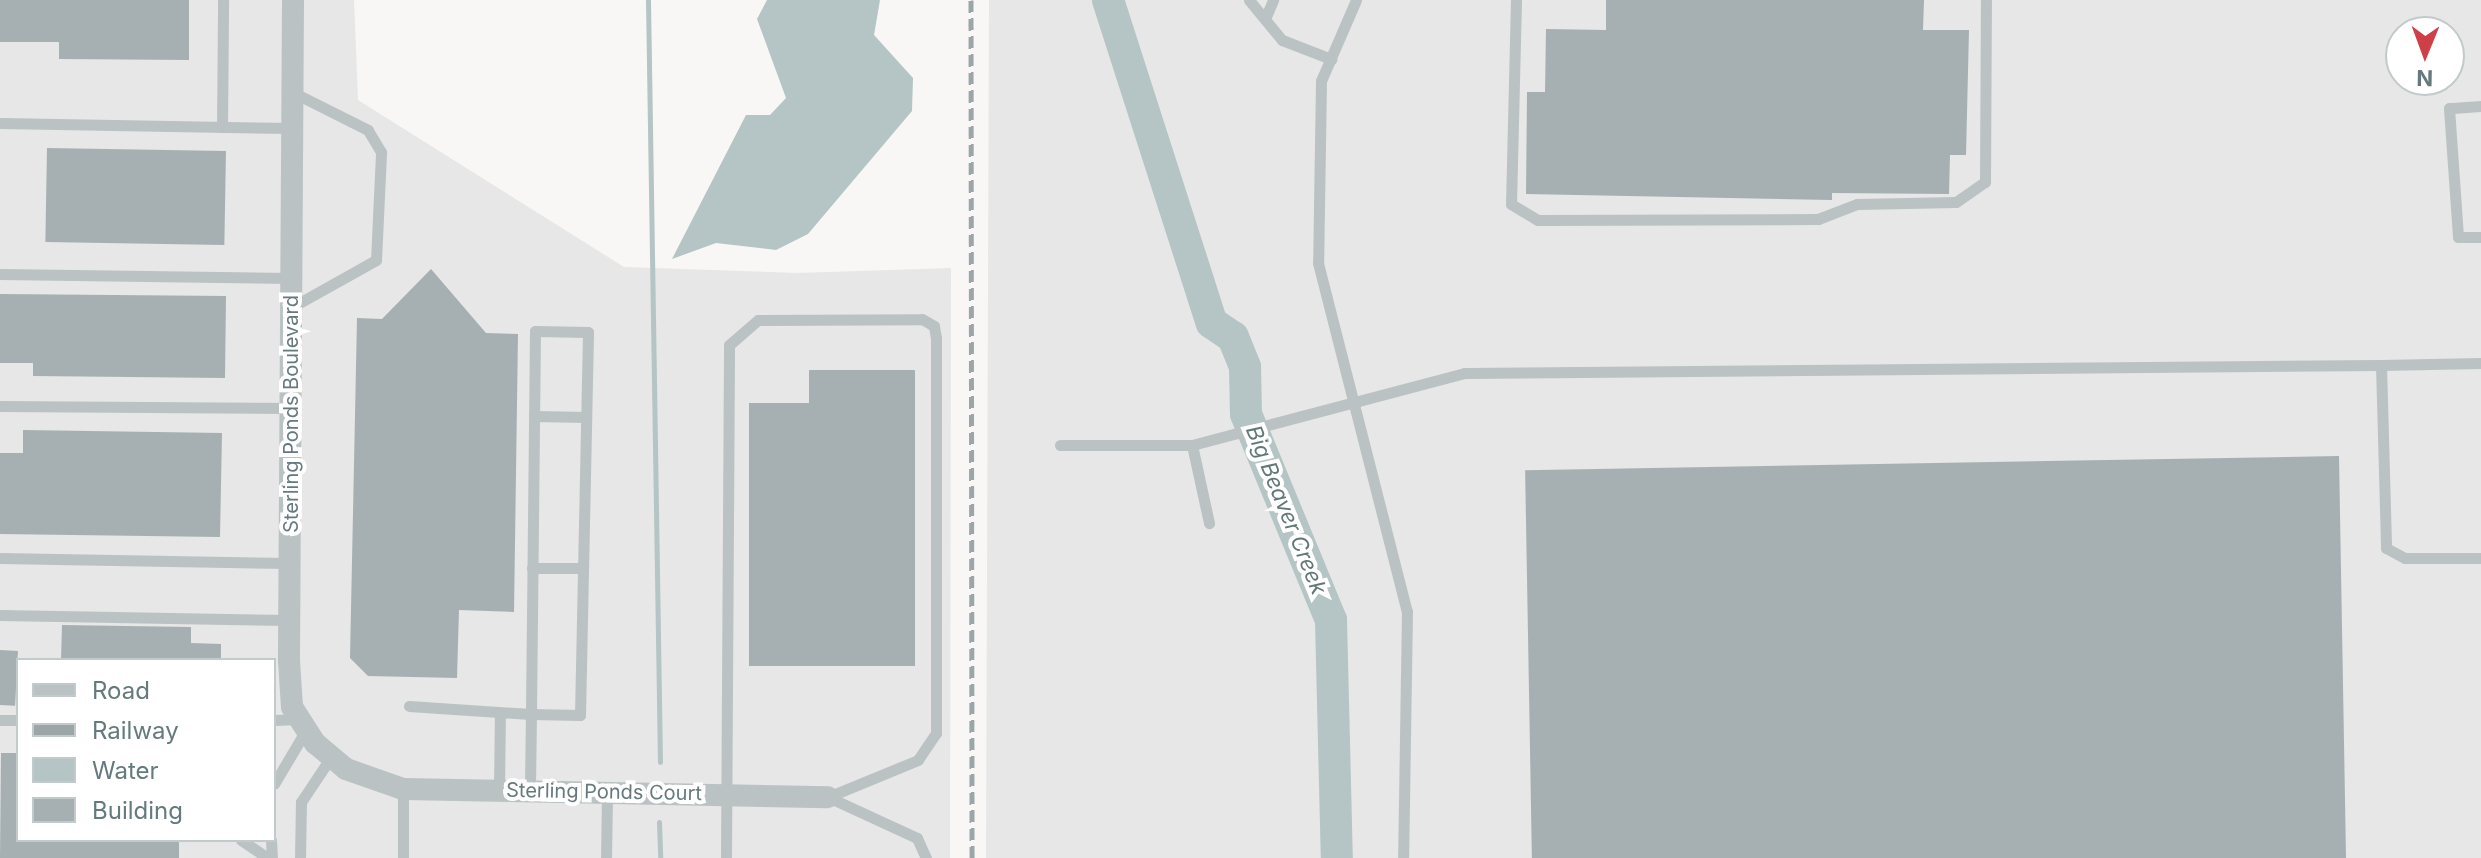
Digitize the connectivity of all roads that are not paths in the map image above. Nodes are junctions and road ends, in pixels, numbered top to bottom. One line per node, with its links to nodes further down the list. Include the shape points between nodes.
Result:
1 (223, 0): 13 (lane)
2 (293, 0): 10 (street, Sterling Ponds Boulevard)
3 (1249, 0): 8 (lane)
4 (1273, 0): 8 (lane)
5 (1356, 0): 9 (lane)
6 (1516, 0): 7 (lane, via 1511,204 1538,220 1818,219 1857,204 1956,202 1985,182)
7 (1986, 0)
8 (1265, 19): 9 (lane, via 1282,40)
9 (1331, 59): 21 (lane, via 1321,81 1318,263)
10 (292, 92): 14 (street, Sterling Ponds Boulevard); 18 (lane, via 368,130 381,152 376,260)
11 (2481, 106): 15 (lane, via 2449,108 2458,237)
12 (0, 123): 13 (lane)
13 (222, 127): 14 (lane)
14 (292, 128): 17 (street, Sterling Ponds Boulevard)
15 (2481, 237)
16 (0, 274): 17 (lane)
17 (291, 278): 18 (street, Sterling Ponds Boulevard)
18 (291, 308): 23 (street, Sterling Ponds Boulevard)
19 (2481, 363): 20 (lane)
20 (2381, 365): 21 (lane, via 1464,373); 30 (lane, via 2386,548 2405,558)
21 (1354, 401): 27 (lane); 57 (lane, via 1409,634)
22 (0, 406): 23 (lane)
23 (290, 408): 31 (street, Sterling Ponds Boulevard)
24 (534, 416): 25 (lane); 25 (lane, via 535,331 588,332); 32 (lane)
25 (586, 417): 33 (lane)
26 (1060, 445): 27 (lane)
27 (1192, 445): 28 (lane)
28 (1209, 523)
29 (0, 558): 31 (lane)
30 (2481, 558)
31 (290, 563): 35 (street, Sterling Ponds Boulevard)
32 (532, 568): 33 (lane); 38 (lane)
33 (583, 568): 38 (lane, via 580,715)
34 (0, 615): 35 (lane)
35 (289, 620): 40 (street, Sterling Ponds Boulevard, via 292,707)
36 (409, 706): 37 (lane)
37 (500, 713): 38 (lane); 45 (lane)
38 (531, 714): 46 (lane)
39 (276, 720): 40 (lane)
40 (303, 725): 41 (street, Sterling Ponds Boulevard); 42 (lane)
41 (331, 757): 43 (street, Sterling Ponds Boulevard); 52 (lane, via 301,802)
42 (276, 780)
43 (381, 782): 44 (street, Sterling Ponds Court)
44 (403, 789): 45 (street, Sterling Ponds Court); 53 (lane)
45 (499, 790): 46 (street, Sterling Ponds Court)
46 (530, 790): 47 (street, Sterling Ponds Court)
47 (607, 793): 48 (street, Sterling Ponds Court); 54 (lane)
48 (726, 795): 49 (street, Sterling Ponds Court); 49 (lane, via 729,345 758,320 922,319 936,338 936,733 918,760); 55 (lane)
49 (828, 797): 56 (lane, via 917,838)
50 (244, 842): 51 (lane)
51 (270, 858)
52 (300, 858)
53 (403, 858)
54 (606, 858)
55 (726, 858)
56 (926, 858)
57 (1403, 858)

